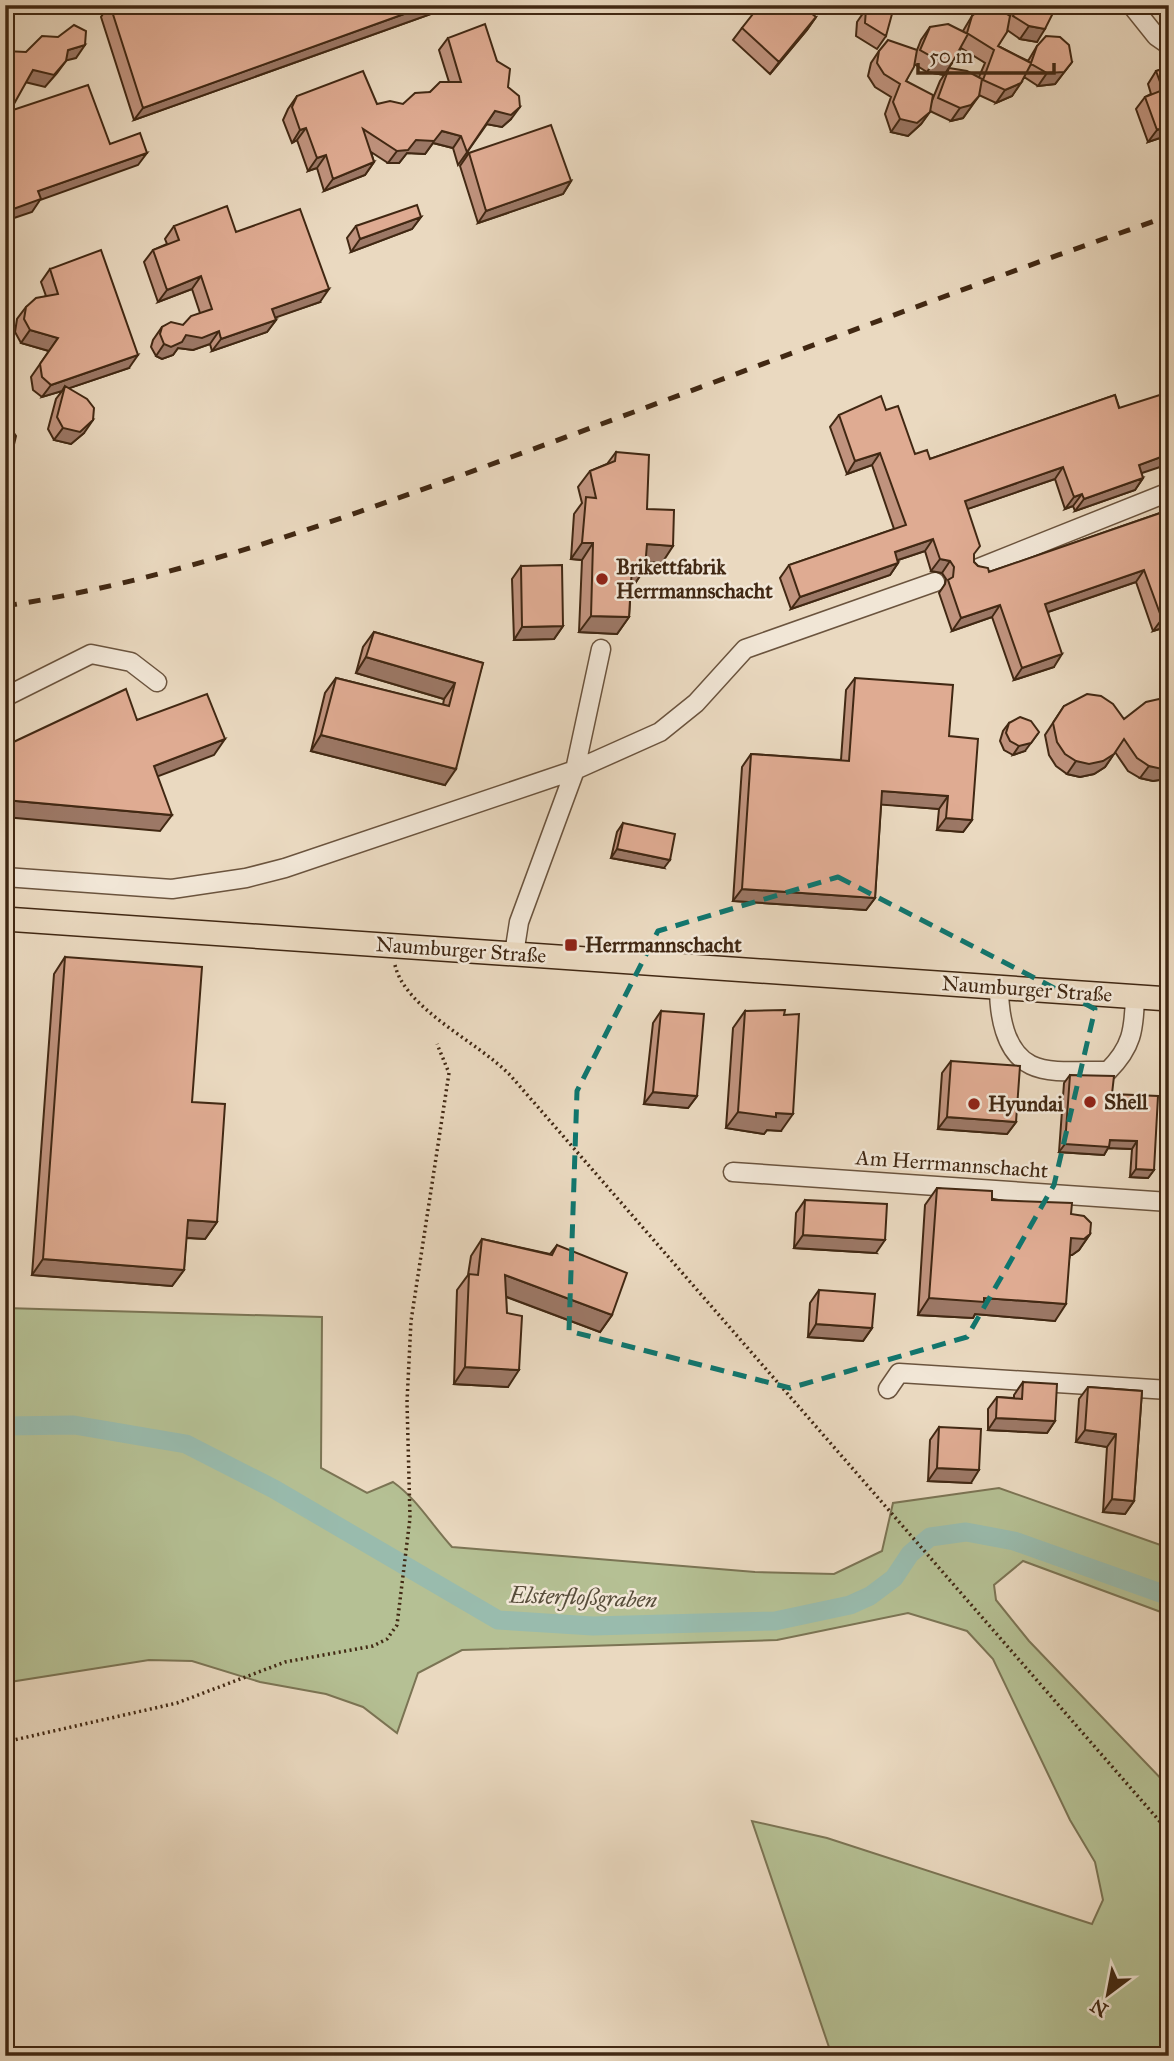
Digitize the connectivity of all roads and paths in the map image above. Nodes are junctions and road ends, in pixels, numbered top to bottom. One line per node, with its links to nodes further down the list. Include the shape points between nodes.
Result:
1 (1132, 6): 2 (street)
2 (1169, 45)
3 (1169, 492): 4 (street)
4 (976, 569)
5 (935, 582): 9 (street, via 745,649 696,704 660,732)
6 (601, 649): 9 (street)
7 (157, 682): 8 (street, via 131,662 91,654)
8 (5, 697)
9 (575, 770): 10 (street, via 246,878 172,888); 12 (street, via 519,922)
10 (5, 877)
11 (5, 919): 12 (main road, Naumburger Straße)
12 (514, 954): 14 (main road, Naumburger Straße)
13 (395, 963): 23 (path, via 412,996 428,1012 489,1054 510,1075)
14 (999, 987): 15 (main road, Naumburger Straße); 15 (street, via 1000,1012 1012,1049 1031,1065 1108,1071 1126,1053)
15 (1135, 997): 16 (main road, Naumburger Straße)
16 (1169, 999)
17 (437, 1044): 22 (path, via 449,1073 411,1321 407,1402 410,1518 397,1625 387,1639 373,1646 285,1662 177,1703)
18 (733, 1172): 19 (street, Am Herrmannschacht)
19 (1169, 1202)
20 (888, 1389): 21 (street, via 899,1373)
21 (1169, 1390)
22 (5, 1742)
23 (1169, 1832)

